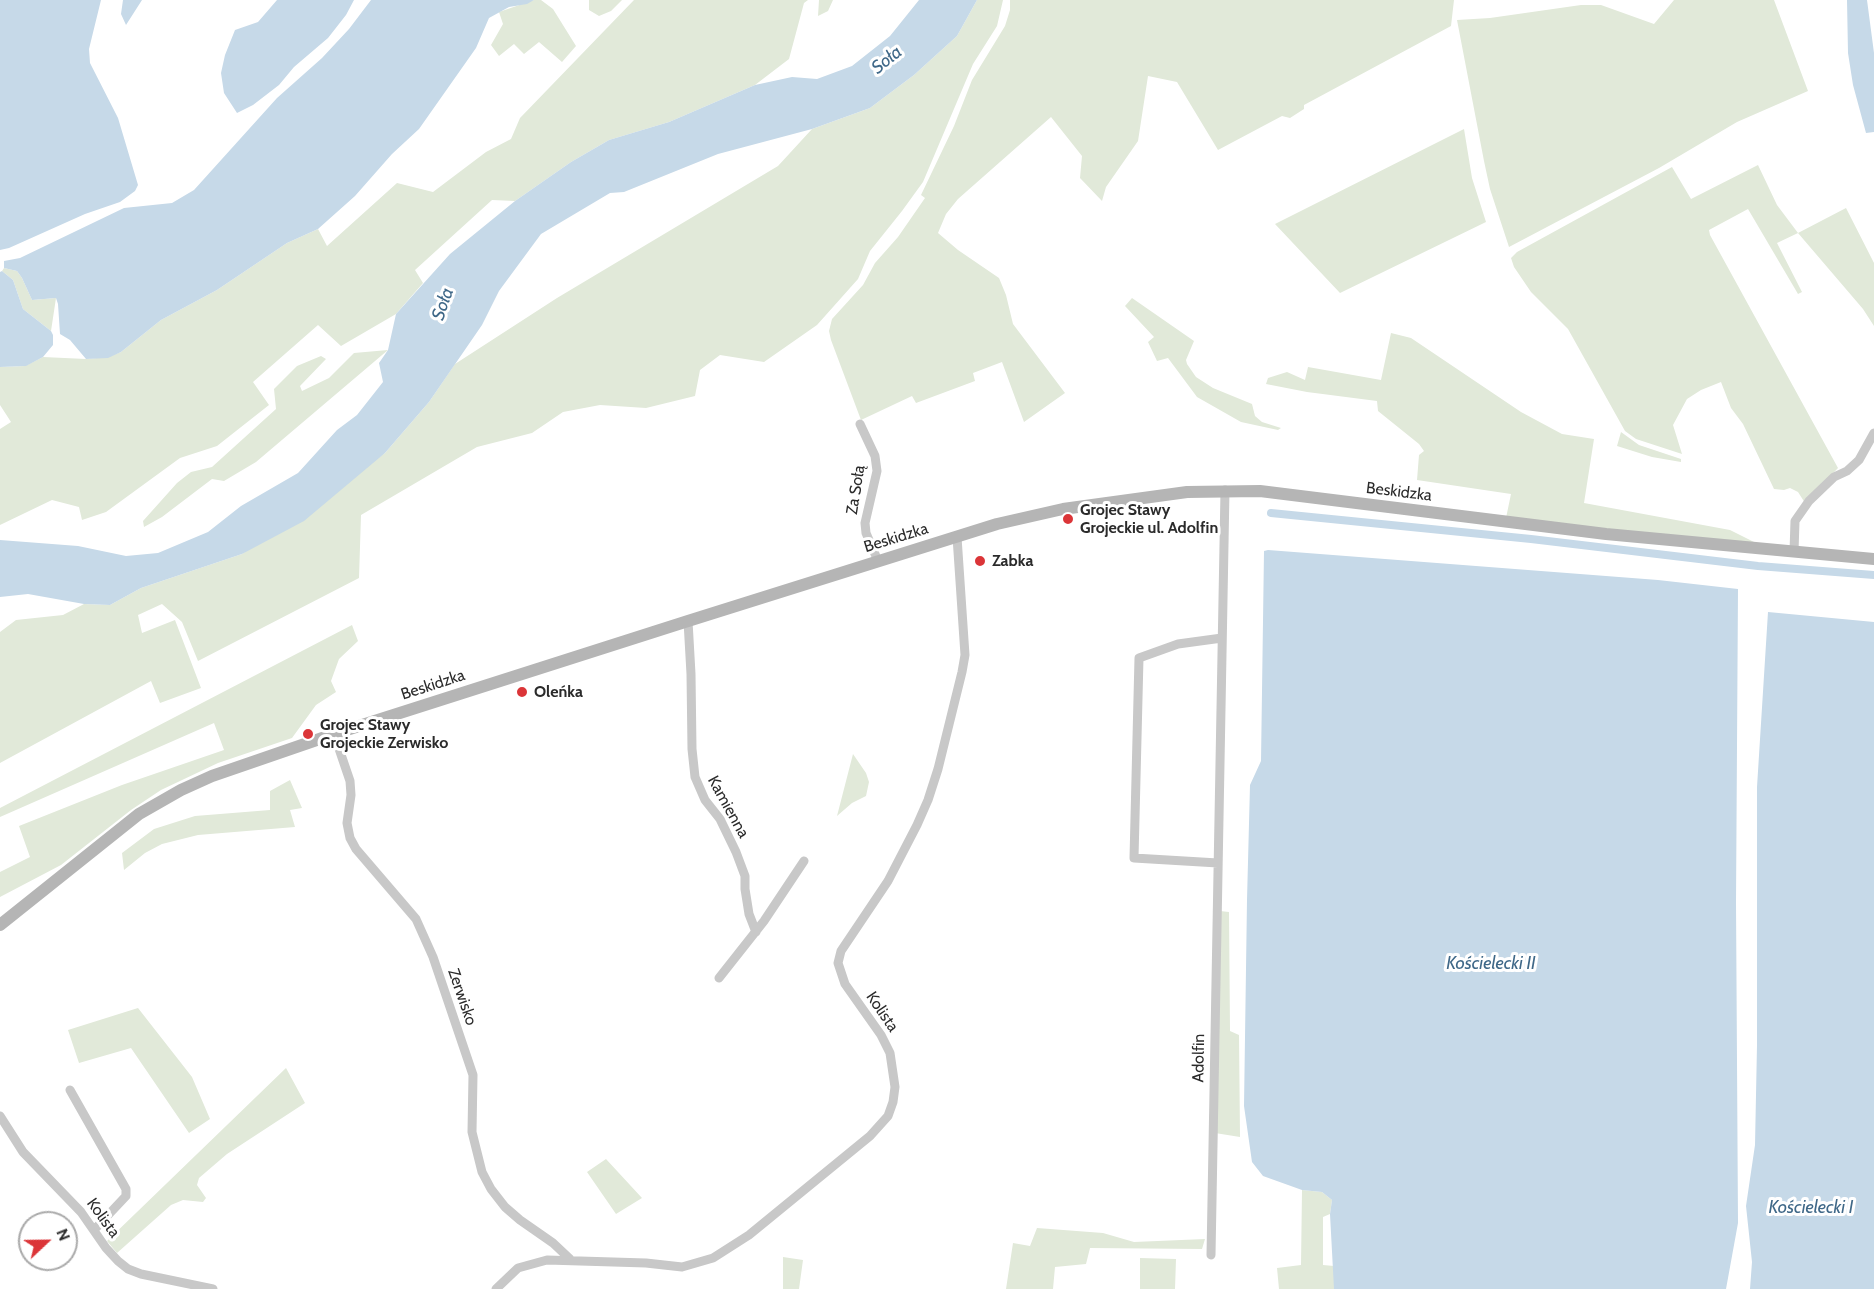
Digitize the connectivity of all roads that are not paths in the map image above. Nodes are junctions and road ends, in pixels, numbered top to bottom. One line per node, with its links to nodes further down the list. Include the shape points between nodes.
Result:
1 (860, 424): 7 (street, Za Sołą, via 875,456 877,471 865,523)
2 (1874, 433): 5 (street, via 1859,460 1834,477 1795,521)
3 (1225, 490): 4 (main road, Beskidzka, via 1150,495 1064,509); 5 (main road, Beskidzka, via 1275,492 1574,531); 9 (street, Adolfin)
4 (957, 537): 7 (main road, Beskidzka); 20 (street, Kolista, via 964,659 938,769 917,825 838,963 845,984 890,1053 895,1088 888,1116 870,1136 749,1235 713,1258 682,1267)
5 (1794, 552): 6 (main road, Beskidzka)
6 (1874, 559)
7 (878, 561): 8 (main road, Beskidzka)
8 (688, 621): 10 (main road, Beskidzka); 14 (street, Kamienna, via 694,777 736,852)
9 (1222, 638): 12 (street, Adolfin); 12 (street, via 1178,644 1139,658 1134,858)
10 (334, 734): 13 (main road, Beskidzka, via 212,776 139,814); 20 (street, Zerwisko, via 350,781 350,838 423,929 438,972 472,1075 472,1132 482,1172 505,1207)
11 (804, 861): 14 (street)
12 (1218, 862): 19 (street, Adolfin)
13 (0, 925)
14 (756, 932): 15 (street)
15 (719, 978)
16 (70, 1090): 18 (street, via 126,1189 126,1196)
17 (0, 1116): 18 (street, Kolista, via 23,1152)
18 (94, 1230): 21 (street, Kolista, via 112,1256 128,1269)
19 (1210, 1255)
20 (570, 1259): 22 (street, Kolista, via 523,1266)
21 (213, 1289)
22 (496, 1289)

